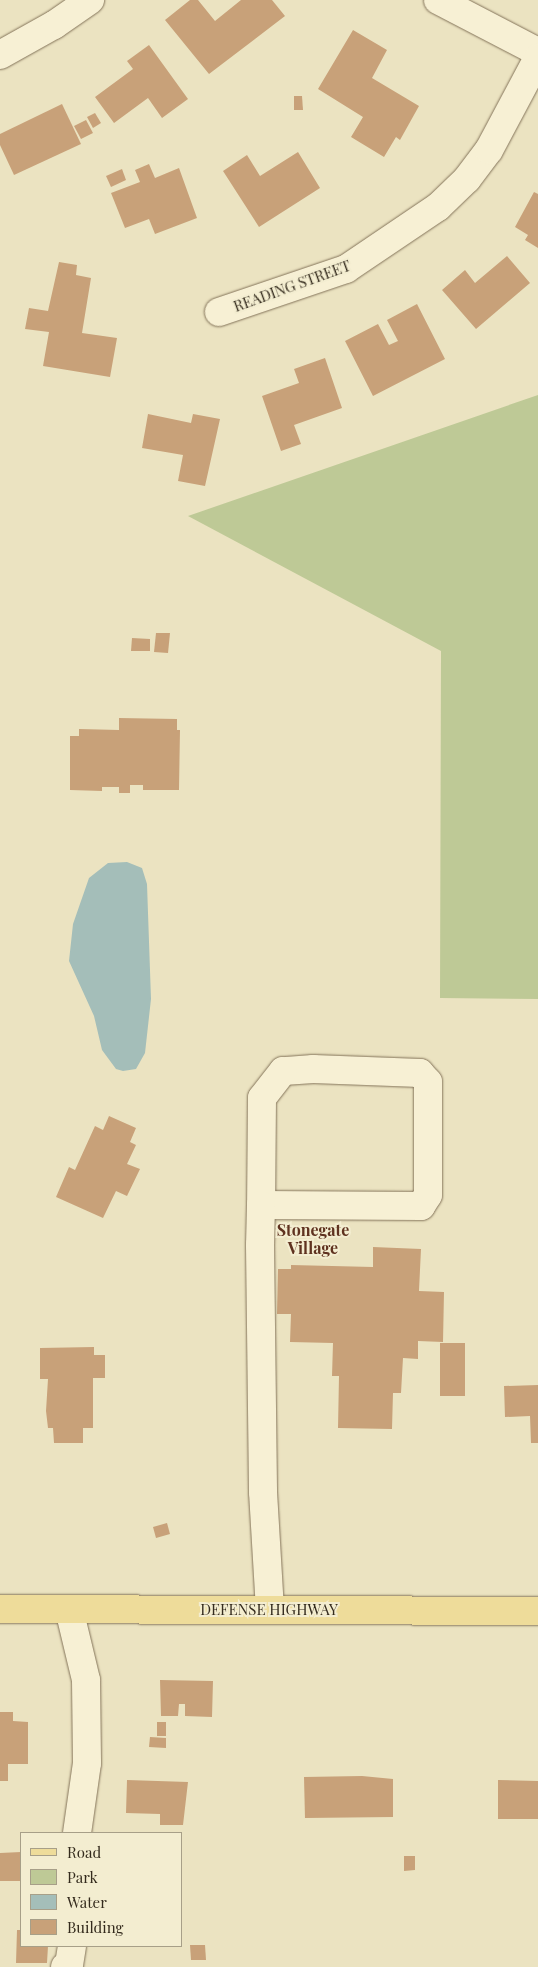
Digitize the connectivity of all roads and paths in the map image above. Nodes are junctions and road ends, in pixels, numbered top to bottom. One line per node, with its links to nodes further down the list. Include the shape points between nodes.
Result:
1 (90, 0): 4 (street, via 54,25)
2 (438, 0): 3 (street)
3 (538, 52)
4 (0, 55)
5 (538, 58): 6 (street, READING STREET, via 489,150 467,179 438,207 346,269)
6 (219, 312)
7 (261, 1205): 7 (street, via 262,1098 283,1071 420,1073 428,1082 428,1195 421,1206); 10 (street, via 263,1492)
8 (0, 1609): 9 (main road, DEFENSE HIGHWAY)
9 (69, 1609): 10 (main road, DEFENSE HIGHWAY); 12 (street, via 86,1680 87,1763)
10 (270, 1610): 11 (main road, DEFENSE HIGHWAY)
11 (538, 1611)
12 (77, 1832)
13 (72, 1947): 14 (street)
14 (65, 1967)

